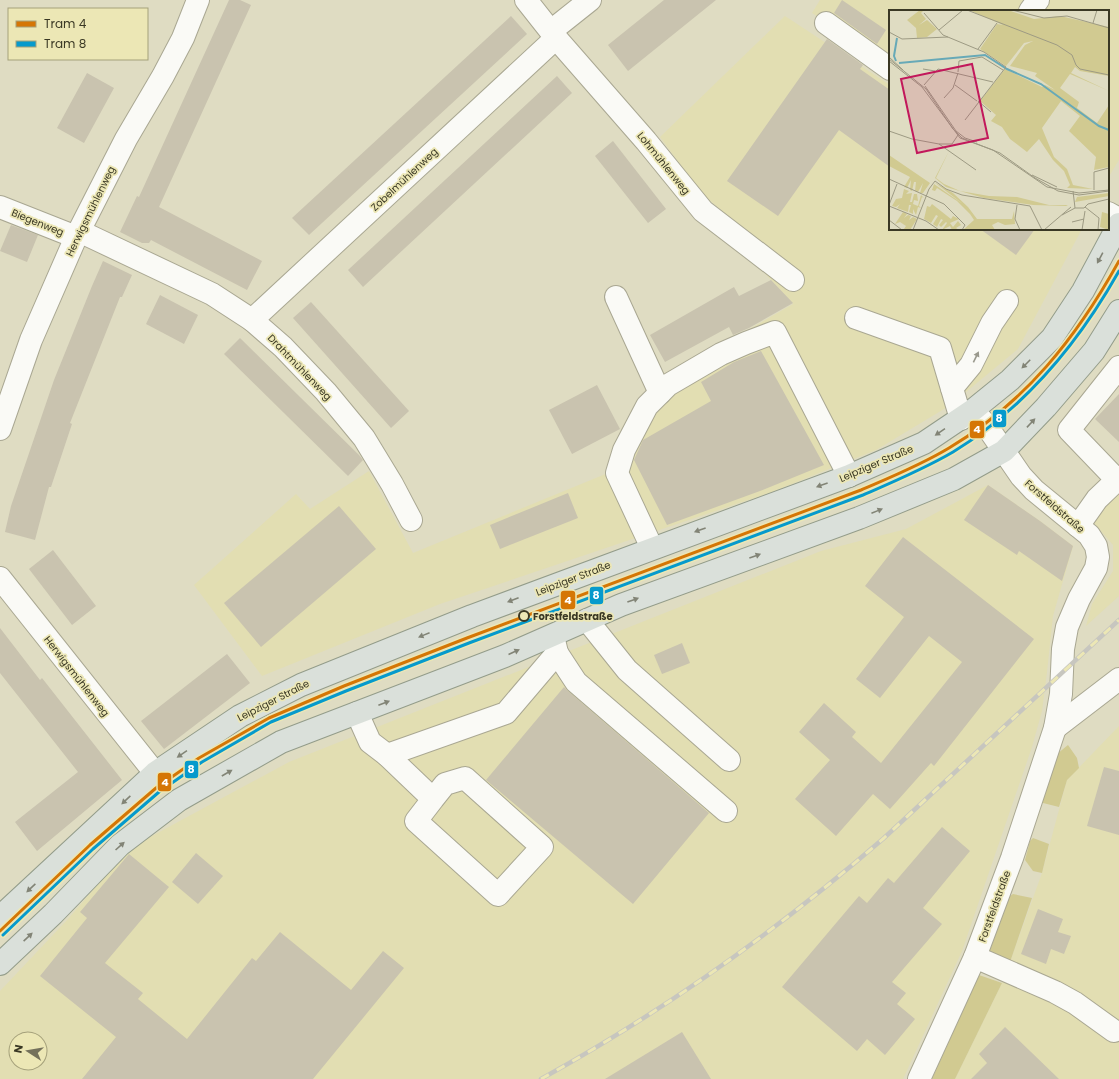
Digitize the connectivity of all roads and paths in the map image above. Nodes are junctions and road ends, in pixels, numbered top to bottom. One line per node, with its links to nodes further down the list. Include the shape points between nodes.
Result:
1 (198, 0): 13 (street, Herwigsmühlenweg, via 183,38 126,139)
2 (526, 0): 7 (street, Lohmühlenweg)
3 (590, 0): 7 (street)
4 (1038, 0): 5 (street)
5 (1031, 10)
6 (826, 23): 8 (street)
7 (553, 34): 14 (street, Lohmühlenweg, via 703,211); 19 (street, Zobelmühlenweg)
8 (889, 68)
9 (0, 206): 13 (street, Biegenweg)
10 (1109, 214): 11 (street)
11 (1119, 219)
12 (1119, 224): 23 (main road, Leipziger Straße, one-way to 23, via 1083,291 1052,338 1010,380)
13 (78, 234): 19 (street, Drahtmühlenweg, via 212,294); 24 (street, Herwigsmühlenweg, via 31,340)
14 (793, 280)
15 (616, 297): 22 (street)
16 (1007, 301): 21 (street, one-way to 16, via 971,365 992,323)
17 (1119, 312): 25 (main road, one-way to 17, via 1094,352)
18 (856, 318): 21 (street, via 940,348)
19 (252, 320): 28 (street, Drahtmühlenweg, via 294,358 364,438)
20 (1119, 368): 27 (street, via 1069,430)
21 (952, 388): 23 (street, via 956,405)
22 (660, 392): 26 (street, via 721,354 774,332); 30 (street, via 647,406 624,450 618,473)
23 (967, 414): 25 (street, Forstfeldstraße, via 986,425); 26 (main road, Leipziger Straße, one-way to 26, via 924,443)
24 (0, 429)
25 (1004, 451): 29 (street, Forstfeldstraße, via 1034,490); 32 (main road, one-way to 25, via 954,480)
26 (848, 476): 30 (main road, Leipziger Straße, one-way to 30)
27 (1118, 479): 29 (street, via 1097,500)
28 (411, 520)
29 (1078, 526): 36 (street, Forstfeldstraße, via 1089,535 1096,546 1098,557 1096,568 1079,598 1067,628)
30 (652, 548): 39 (main road, Leipziger Straße, one-way to 39, via 460,620 301,685 240,716)
31 (0, 578): 39 (street, Herwigsmühlenweg)
32 (587, 620): 33 (main road); 38 (street, via 627,670)
33 (555, 644): 35 (main road, one-way to 33, via 505,656); 37 (street, via 506,713); 41 (street, via 576,682)
34 (1118, 682): 36 (street)
35 (357, 713): 37 (street, via 370,742); 44 (main road, one-way to 35, via 120,845 180,800 281,742)
36 (1055, 728): 43 (street, Forstfeldstraße, via 1012,858)
37 (387, 755): 40 (street)
38 (729, 760)
39 (155, 773): 42 (main road, Leipziger Straße, one-way to 42)
40 (433, 799): 40 (street, via 416,821 498,895 542,847 465,778 445,784)
41 (726, 811)
42 (0, 917)
43 (975, 957): 45 (street, via 1055,992 1075,1003); 46 (street, Forstfeldstraße)
44 (0, 964)
45 (1114, 1032)
46 (919, 1079)

